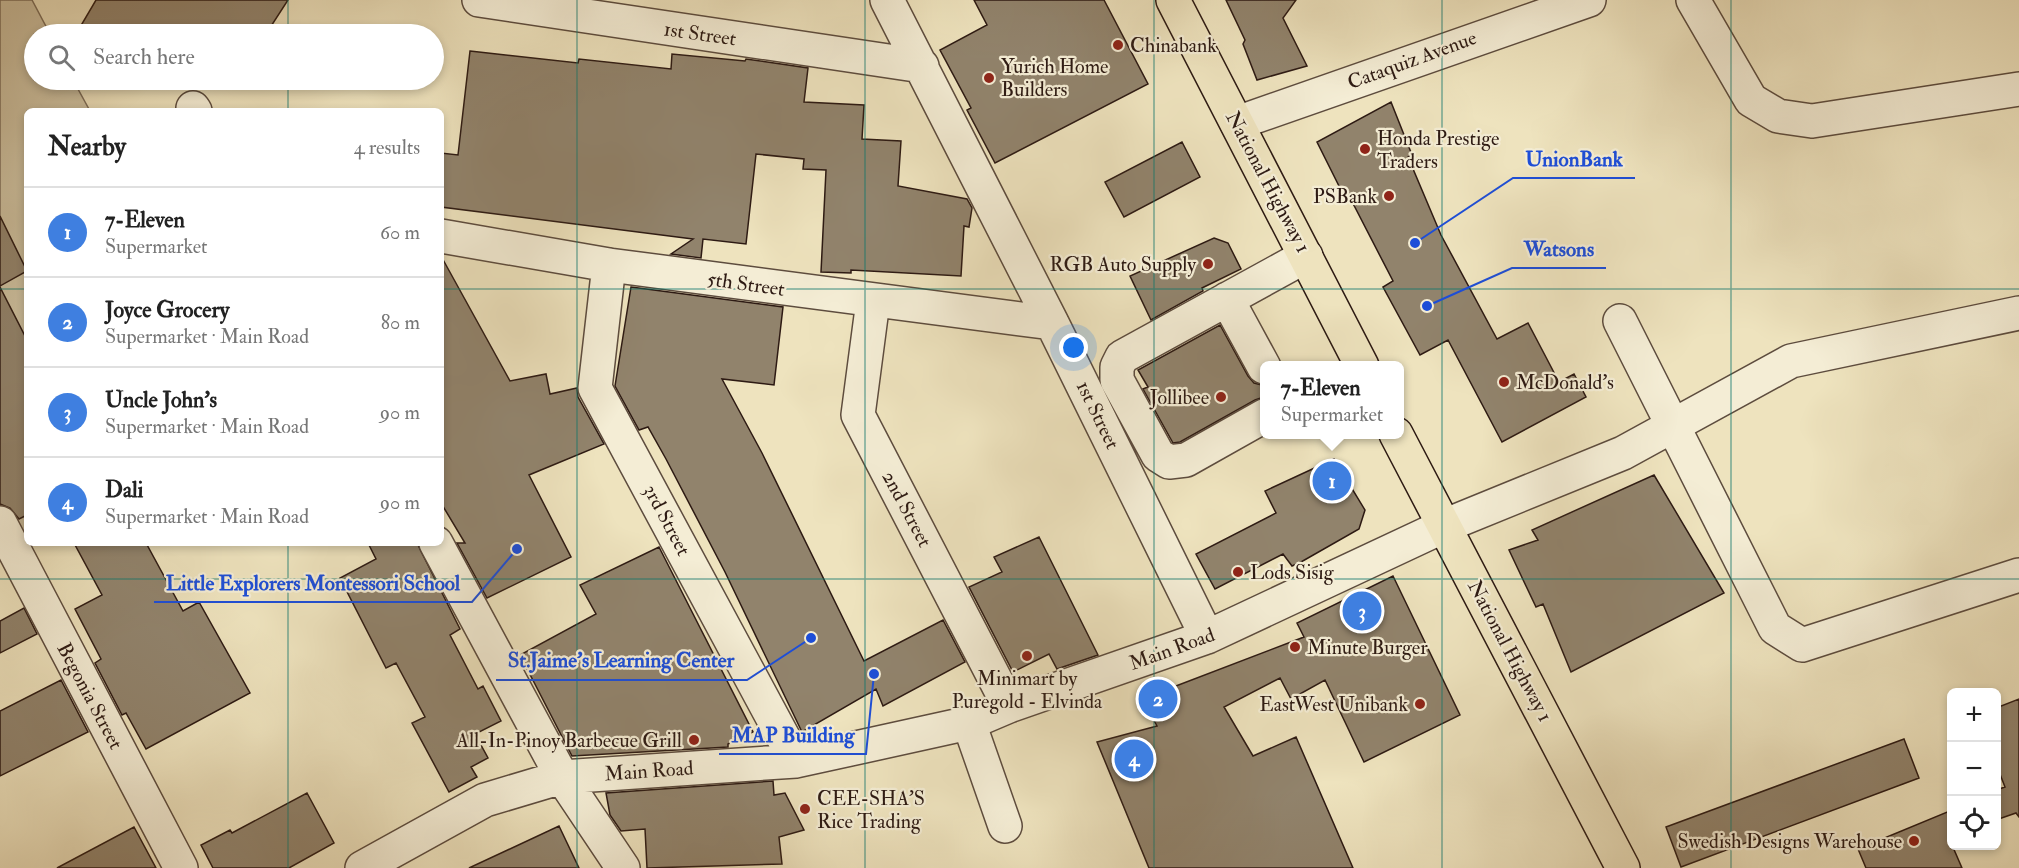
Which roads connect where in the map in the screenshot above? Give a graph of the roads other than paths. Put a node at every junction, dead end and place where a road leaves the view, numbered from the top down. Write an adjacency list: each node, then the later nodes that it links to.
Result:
1 (479, 0): 6 (street, 1st Street)
2 (886, 0): 6 (street, 1st Street)
3 (1173, 0): 8 (highway, National Highway 1)
4 (1589, 0): 8 (street, Cataquiz Avenue)
5 (1693, 0): 7 (street)
6 (922, 66): 16 (street, 1st Street)
7 (2019, 89)
8 (1237, 123): 10 (highway, National Highway 1)
9 (444, 237): 11 (street, 5th Street)
10 (1306, 256): 12 (street); 18 (highway, National Highway 1)
11 (609, 265): 13 (street, 5th Street); 29 (street, 3rd Street)
12 (1227, 299): 17 (street); 19 (street)
13 (873, 301): 16 (street, 5th Street); 27 (street, 2nd Street)
14 (2019, 314): 20 (street, Main Road)
15 (1620, 321): 20 (street)
16 (1052, 323): 26 (street, 1st Street)
17 (1261, 361)
18 (1357, 361)
19 (1260, 418)
20 (1673, 424): 23 (street, Main Road); 25 (street)
21 (1398, 439): 23 (highway, National Highway 1)
22 (0, 523): 32 (street, Begonia Street)
23 (1444, 526): 26 (street, Main Road); 35 (highway, National Highway 1)
24 (438, 546): 30 (street)
25 (2019, 575)
26 (1207, 637): 27 (street, Main Road)
27 (1009, 706): 28 (street, Main Road)
28 (969, 723): 29 (street, Main Road); 31 (street)
29 (796, 761): 30 (street, Main Road)
30 (562, 777): 33 (street, Main Road); 34 (street)
31 (1005, 826)
32 (181, 868)
33 (362, 868)
34 (623, 868)
35 (1623, 868)

